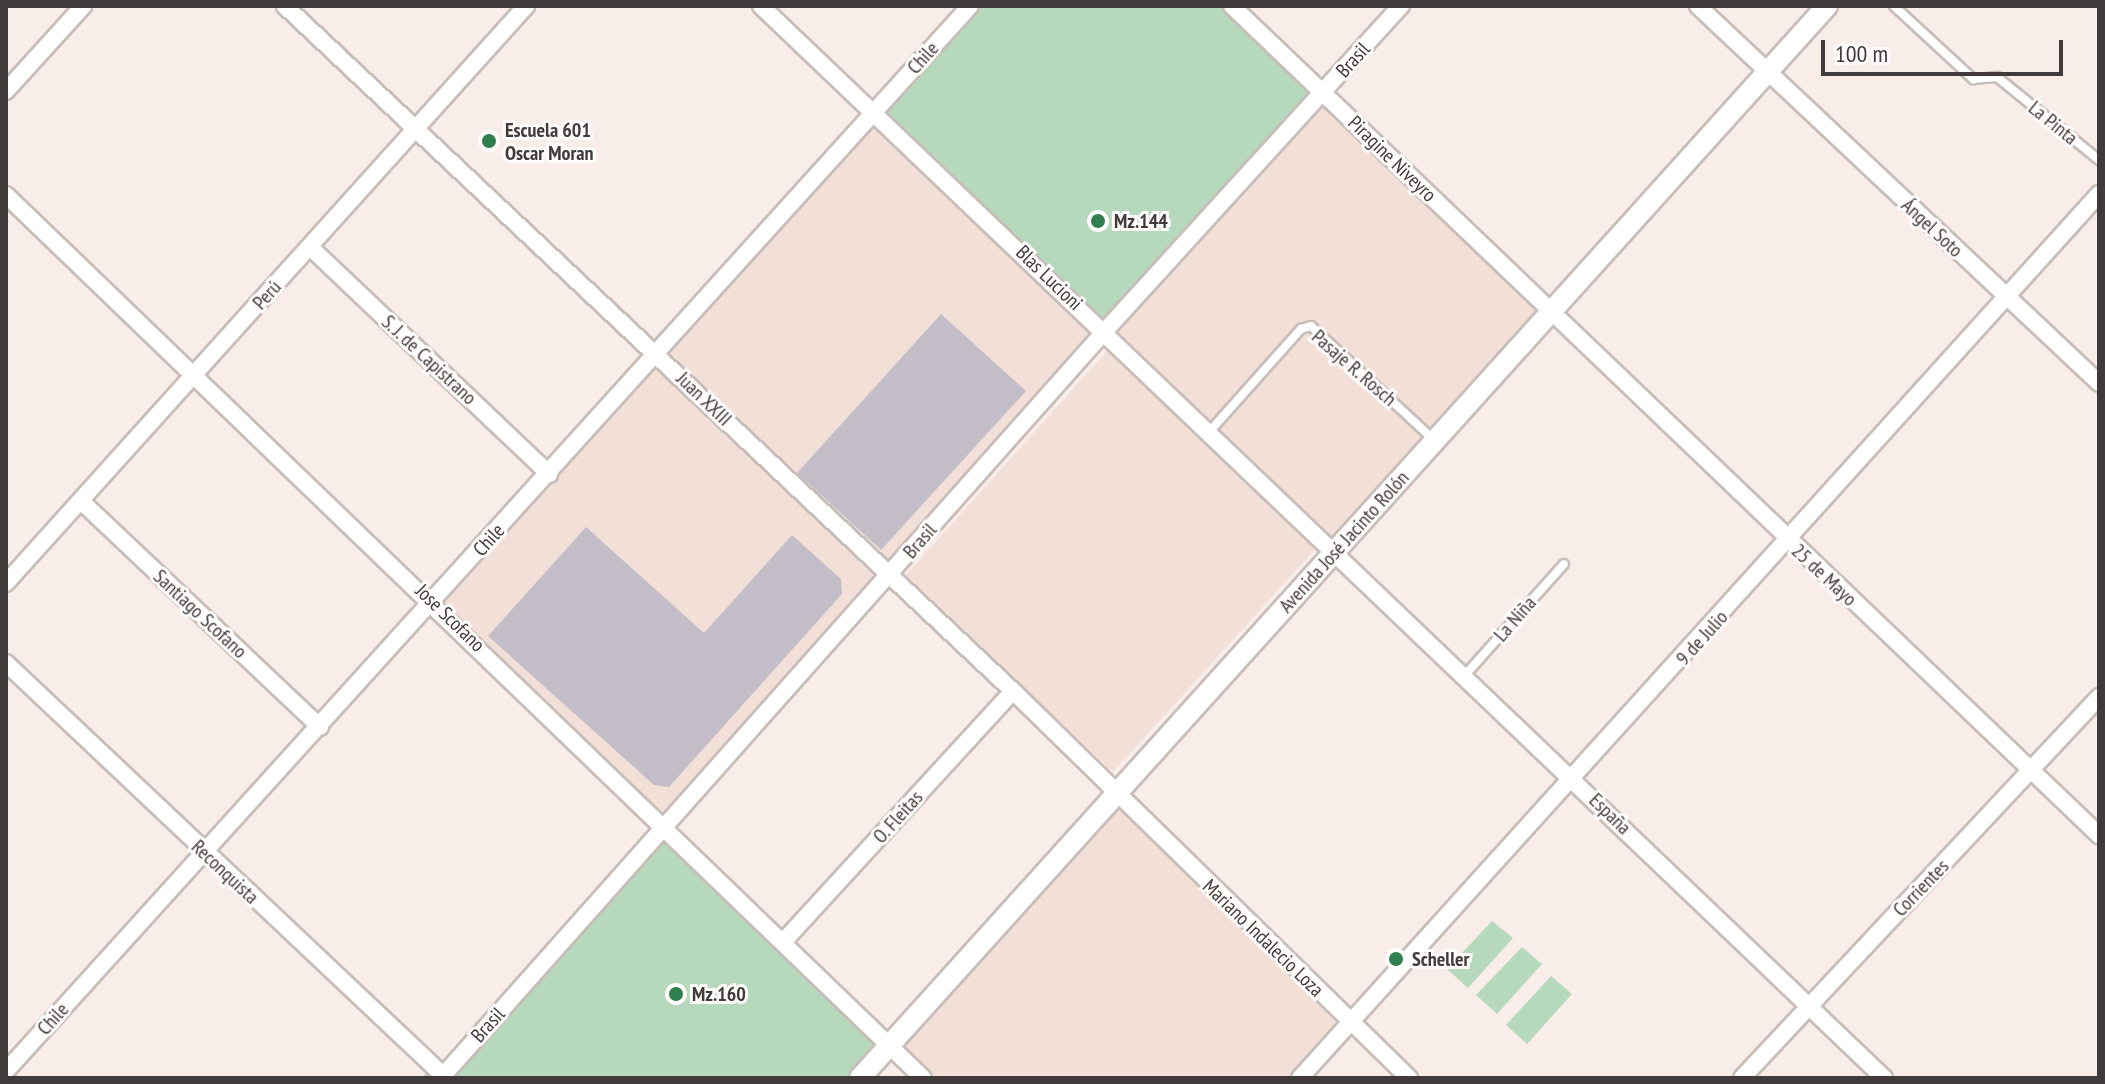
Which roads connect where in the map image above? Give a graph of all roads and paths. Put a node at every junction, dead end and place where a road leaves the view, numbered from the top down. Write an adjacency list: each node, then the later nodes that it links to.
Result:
1 (83, 6): 12 (street)
2 (285, 6): 15 (street, Juan XXIII)
3 (526, 6): 15 (street, Perú)
4 (761, 6): 14 (street, Blas Lucioni)
5 (970, 6): 14 (street, Chile)
6 (1232, 6): 13 (street, Piragine Niveyro)
7 (1401, 6): 13 (street, Brasil)
8 (1698, 6): 11 (street, Ángel Soto)
9 (1827, 6): 11 (street, Avenida José Jacinto Rolón)
10 (1894, 6): 16 (lane, La Pinta)
11 (1766, 72): 20 (street, Ángel Soto); 21 (street, Avenida José Jacinto Rolón)
12 (6, 91)
13 (1324, 93): 21 (street, Piragine Niveyro); 22 (street, Brasil)
14 (875, 112): 22 (street, Blas Lucioni); 23 (street, Chile)
15 (414, 129): 19 (street, Perú); 23 (street, Juan XXIII)
16 (2099, 160)
17 (2099, 194): 20 (street, 9 de Julio)
18 (6, 195): 24 (street, Jose Scofano)
19 (310, 247): 24 (street, Perú); 28 (street, S. J. de Capistrano)
20 (2006, 297): 25 (street, Ángel Soto); 30 (street, 9 de Julio)
21 (1551, 314): 27 (street, Avenida José Jacinto Rolón); 30 (street, 25 de Mayo)
22 (1105, 331): 26 (street, Blas Lucioni); 33 (street, Brasil)
23 (657, 354): 28 (street, Chile); 33 (street, Juan XXIII)
24 (197, 374): 29 (street, Perú); 35 (street, Jose Scofano)
25 (2099, 383)
26 (1210, 431): 27 (lane, Pasaje R. Rosch); 31 (street, Blas Lucioni)
27 (1435, 441): 31 (street, Avenida José Jacinto Rolón)
28 (549, 474): 35 (street, Chile)
29 (81, 501): 34 (street, Perú); 40 (street, Santiago Scofano)
30 (1788, 541): 41 (street, 25 de Mayo); 42 (street, 9 de Julio)
31 (1331, 555): 37 (street, España); 43 (street, Avenida José Jacinto Rolón)
32 (1564, 564): 37 (lane, La Niña)
33 (889, 576): 38 (street, Juan XXIII); 44 (street, Brasil)
34 (6, 583)
35 (433, 602): 40 (street, Chile); 44 (street, Jose Scofano)
36 (6, 663): 46 (street, Reconquista)
37 (1466, 674): 42 (street, España)
38 (1013, 691): 43 (street, Juan XXIII); 47 (street, O. Fleitas)
39 (2099, 697): 41 (street, Corrientes)
40 (320, 727): 46 (street, Chile)
41 (2033, 772): 45 (street, 25 de Mayo); 48 (street, Corrientes)
42 (1575, 780): 48 (street, España); 49 (street, 9 de Julio)
43 (1118, 796): 49 (street, Mariano Indalecio Loza); 50 (street, Avenida José Jacinto Rolón)
44 (665, 827): 47 (street, Jose Scofano); 52 (street, Brasil)
45 (2099, 835)
46 (205, 853): 51 (street, Chile); 52 (street, Reconquista)
47 (783, 942): 50 (street, Jose Scofano)
48 (1808, 1006): 57 (street, Corrientes); 58 (street, España)
49 (1349, 1021): 55 (street, 9 de Julio); 56 (street, Mariano Indalecio Loza)
50 (889, 1046): 53 (street, Avenida José Jacinto Rolón); 54 (street, Jose Scofano)
51 (6, 1071)
52 (443, 1077)
53 (860, 1078)
54 (923, 1078)
55 (1300, 1078)
56 (1409, 1078)
57 (1742, 1078)
58 (1884, 1078)

